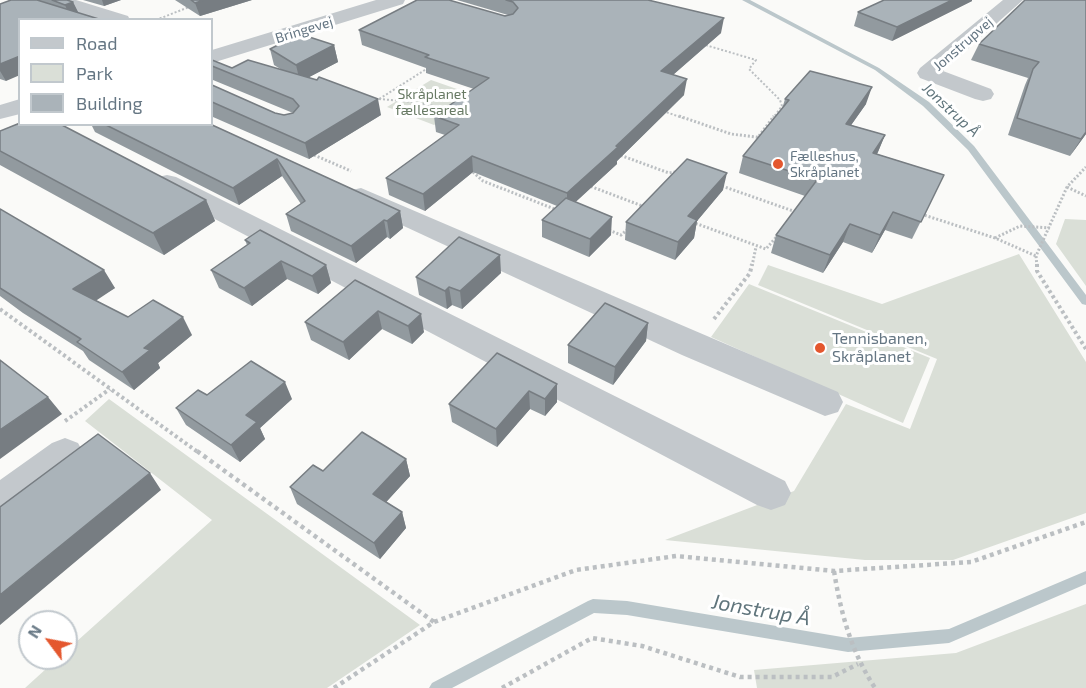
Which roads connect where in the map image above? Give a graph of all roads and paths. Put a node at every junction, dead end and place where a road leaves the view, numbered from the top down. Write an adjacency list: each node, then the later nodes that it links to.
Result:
1 (57, 0): 5 (street)
2 (396, 0): 8 (street, Bringevej)
3 (1014, 0): 10 (street, Jonstrupvej)
4 (190, 6): 6 (path)
5 (115, 18)
6 (161, 18)
7 (702, 44): 17 (path)
8 (214, 54)
9 (429, 68): 11 (path)
10 (983, 94)
11 (378, 99): 12 (path); 15 (path)
12 (369, 104)
13 (18, 107): 16 (street)
14 (655, 108): 17 (path)
15 (454, 110)
16 (0, 112)
17 (759, 136): 18 (path)
18 (769, 140)
19 (609, 151): 26 (path)
20 (308, 152): 27 (path)
21 (1086, 167): 30 (path)
22 (138, 168): 50 (street)
23 (465, 169): 25 (path)
24 (485, 170): 25 (path)
25 (473, 172): 32 (path)
26 (689, 174)
27 (346, 179): 45 (street)
28 (585, 184): 35 (path)
29 (722, 186): 33 (path)
30 (1067, 187): 31 (path); 39 (path)
31 (1086, 196)
32 (558, 210)
33 (799, 213)
34 (917, 213): 41 (path)
35 (641, 215)
36 (684, 219): 42 (path)
37 (634, 222): 38 (path)
38 (600, 227)
39 (1050, 228): 41 (path); 43 (path)
40 (780, 233): 42 (path)
41 (995, 238): 43 (path)
42 (757, 246): 45 (path)
43 (1036, 256): 46 (path)
44 (0, 309): 47 (path)
45 (694, 346): 48 (street)
46 (1086, 349)
47 (110, 389): 49 (path); 54 (path)
48 (825, 402)
49 (65, 454): 51 (street)
50 (771, 493)
51 (0, 502)
52 (1086, 522): 53 (path)
53 (834, 571): 54 (path); 55 (path)
54 (434, 622): 56 (path)
55 (858, 664): 57 (path); 58 (path)
56 (334, 688)
57 (502, 688)
58 (875, 688)

